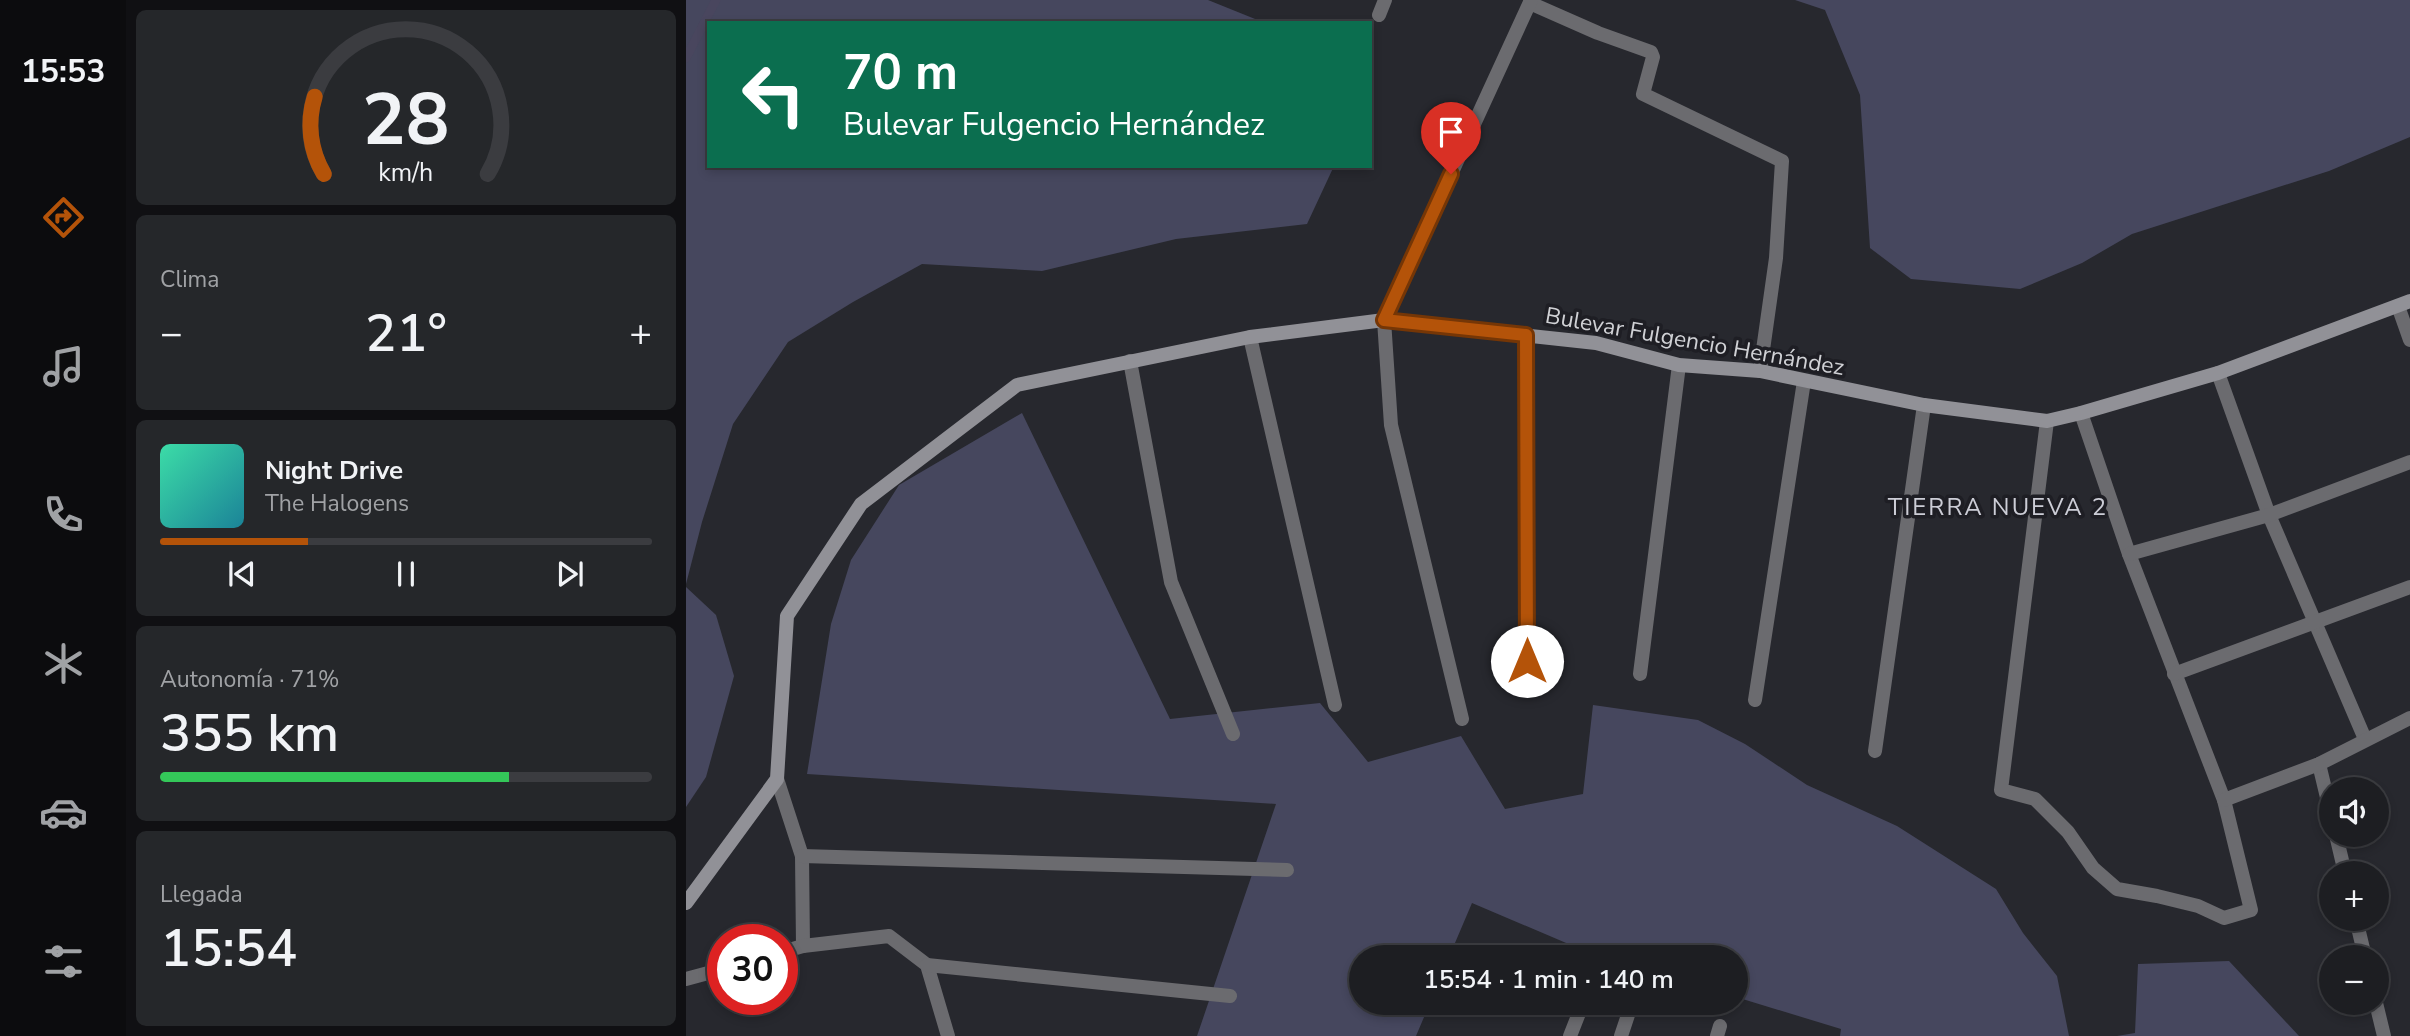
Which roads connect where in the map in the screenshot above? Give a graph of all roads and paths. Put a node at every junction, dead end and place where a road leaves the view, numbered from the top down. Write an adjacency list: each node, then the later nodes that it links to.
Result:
1 (1385, 0): 3 (street)
2 (1530, 2): 5 (street); 11 (street)
3 (1379, 15)
4 (2404, 303): 8 (street); 12 (street, Bulevar Fulgencio Hernández)
5 (1384, 320): 6 (street, Bulevar Fulgencio Hernández); 7 (street, Bulevar Fulgencio Hernández); 28 (street)
6 (1526, 335): 10 (street, Bulevar Fulgencio Hernández); 22 (street)
7 (1250, 337): 9 (street, Bulevar Fulgencio Hernández); 26 (street)
8 (2410, 340)
9 (1130, 361): 29 (street); 34 (street, Bulevar Fulgencio Hernández)
10 (1679, 365): 11 (street, Bulevar Fulgencio Hernández); 23 (street)
11 (1760, 371): 13 (street, Bulevar Fulgencio Hernández)
12 (2218, 373): 15 (street, Bulevar Fulgencio Hernández); 18 (street)
13 (1804, 381): 14 (street, Bulevar Fulgencio Hernández); 25 (street)
14 (1924, 405): 16 (street, Bulevar Fulgencio Hernández); 31 (street)
15 (2081, 413): 16 (street, Bulevar Fulgencio Hernández); 19 (street)
16 (2047, 421): 35 (street)
17 (2410, 462): 18 (street)
18 (2269, 515): 19 (street); 21 (street)
19 (2129, 554): 24 (street)
20 (2410, 587): 21 (street)
21 (2315, 623): 24 (street); 30 (street)
22 (1527, 661)
23 (1640, 674)
24 (2174, 674): 35 (street)
25 (1755, 700)
26 (1335, 705)
27 (2410, 718): 30 (street)
28 (1462, 719)
29 (1233, 734)
30 (2365, 739): 32 (street)
31 (1875, 751)
32 (2319, 764): 33 (street); 35 (street)
33 (2322, 777)
34 (776, 779): 36 (street); 38 (street)
35 (2224, 800)
36 (802, 856): 37 (street); 39 (street)
37 (1287, 870)
38 (686, 903)
39 (803, 946): 40 (street); 41 (street)
40 (798, 947)
41 (928, 965): 44 (street); 48 (street)
42 (707, 973): 43 (street)
43 (686, 979)
44 (1230, 996)
45 (1578, 1015): 49 (street)
46 (1628, 1015): 50 (street)
47 (2379, 1015): 51 (street)
48 (948, 1036)
49 (1570, 1036)
50 (1621, 1036)
51 (2384, 1036)

